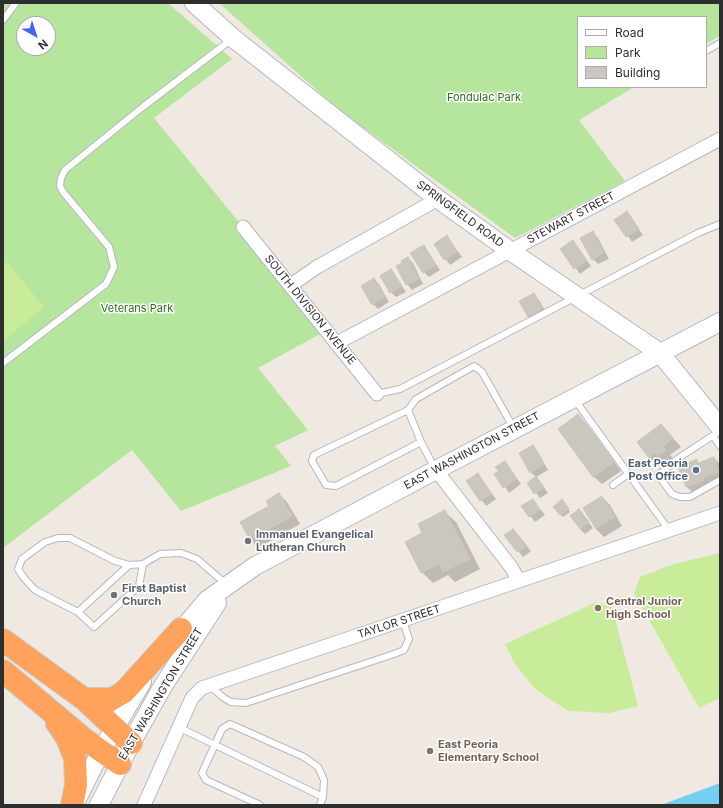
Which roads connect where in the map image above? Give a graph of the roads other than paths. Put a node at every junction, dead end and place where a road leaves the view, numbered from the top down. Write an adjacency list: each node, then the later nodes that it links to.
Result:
1 (16, 3): 3 (lane)
2 (194, 3): 4 (main road, SPRINGFIELD ROAD)
3 (3, 20)
4 (233, 38): 8 (main road, SPRINGFIELD ROAD); 17 (lane)
5 (720, 43): 6 (lane)
6 (707, 50)
7 (720, 139): 11 (street, STEWART STREET)
8 (438, 199): 11 (main road, SPRINGFIELD ROAD); 12 (street)
9 (720, 224): 13 (lane)
10 (243, 227): 12 (street, SOUTH DIVISION AVENUE)
11 (510, 250): 13 (main road, SPRINGFIELD ROAD); 15 (street, STEWART STREET)
12 (291, 285): 15 (street, SOUTH DIVISION AVENUE)
13 (578, 296): 16 (main road, SPRINGFIELD ROAD); 18 (lane)
14 (720, 322): 16 (main road, EAST WASHINGTON STREET)
15 (337, 343): 18 (street, SOUTH DIVISION AVENUE)
16 (660, 353): 19 (main road, EAST WASHINGTON STREET); 23 (main road, SPRINGFIELD ROAD)
17 (3, 363)
18 (377, 394)
19 (573, 397): 21 (main road, EAST WASHINGTON STREET); 27 (lane)
20 (408, 410): 21 (lane); 24 (lane); 24 (lane)
21 (514, 429): 26 (main road, EAST WASHINGTON STREET)
22 (720, 431): 23 (lane)
23 (716, 432): 25 (lane); 28 (lane)
24 (421, 442): 26 (lane)
25 (720, 446)
26 (436, 470): 34 (street); 35 (main road, EAST WASHINGTON STREET)
27 (628, 474): 29 (lane); 31 (lane)
28 (720, 480)
29 (613, 486)
30 (720, 513): 31 (street, TAYLOR STREET)
31 (669, 530): 34 (street, TAYLOR STREET)
32 (142, 564): 33 (lane); 35 (lane); 36 (lane)
33 (129, 565): 36 (lane); 36 (lane)
34 (519, 581): 37 (street, TAYLOR STREET)
35 (228, 586): 38 (main road, EAST WASHINGTON STREET); 46 (main road, EAST WASHINGTON STREET)
36 (78, 612)
37 (403, 621): 41 (street, TAYLOR STREET); 41 (lane)
38 (181, 629): 43 (highway); 45 (main road, EAST WASHINGTON STREET)
39 (3, 640): 43 (highway)
40 (3, 671): 42 (highway)
41 (209, 685): 44 (street, TAYLOR STREET)
42 (24, 689): 48 (highway); 51 (highway)
43 (84, 699): 45 (highway)
44 (178, 727): 47 (lane); 53 (street, TAYLOR STREET)
45 (114, 728): 46 (highway); 48 (main road, EAST WASHINGTON STREET)
46 (130, 743): 49 (main road, EAST WASHINGTON STREET)
47 (215, 745): 50 (lane); 50 (lane); 54 (lane)
48 (101, 751): 49 (highway); 51 (main road, EAST WASHINGTON STREET)
49 (120, 764): 52 (main road, EAST WASHINGTON STREET)
50 (323, 797): 55 (lane)
51 (73, 805)
52 (99, 805)
53 (144, 805)
54 (260, 805)
55 (320, 805)

